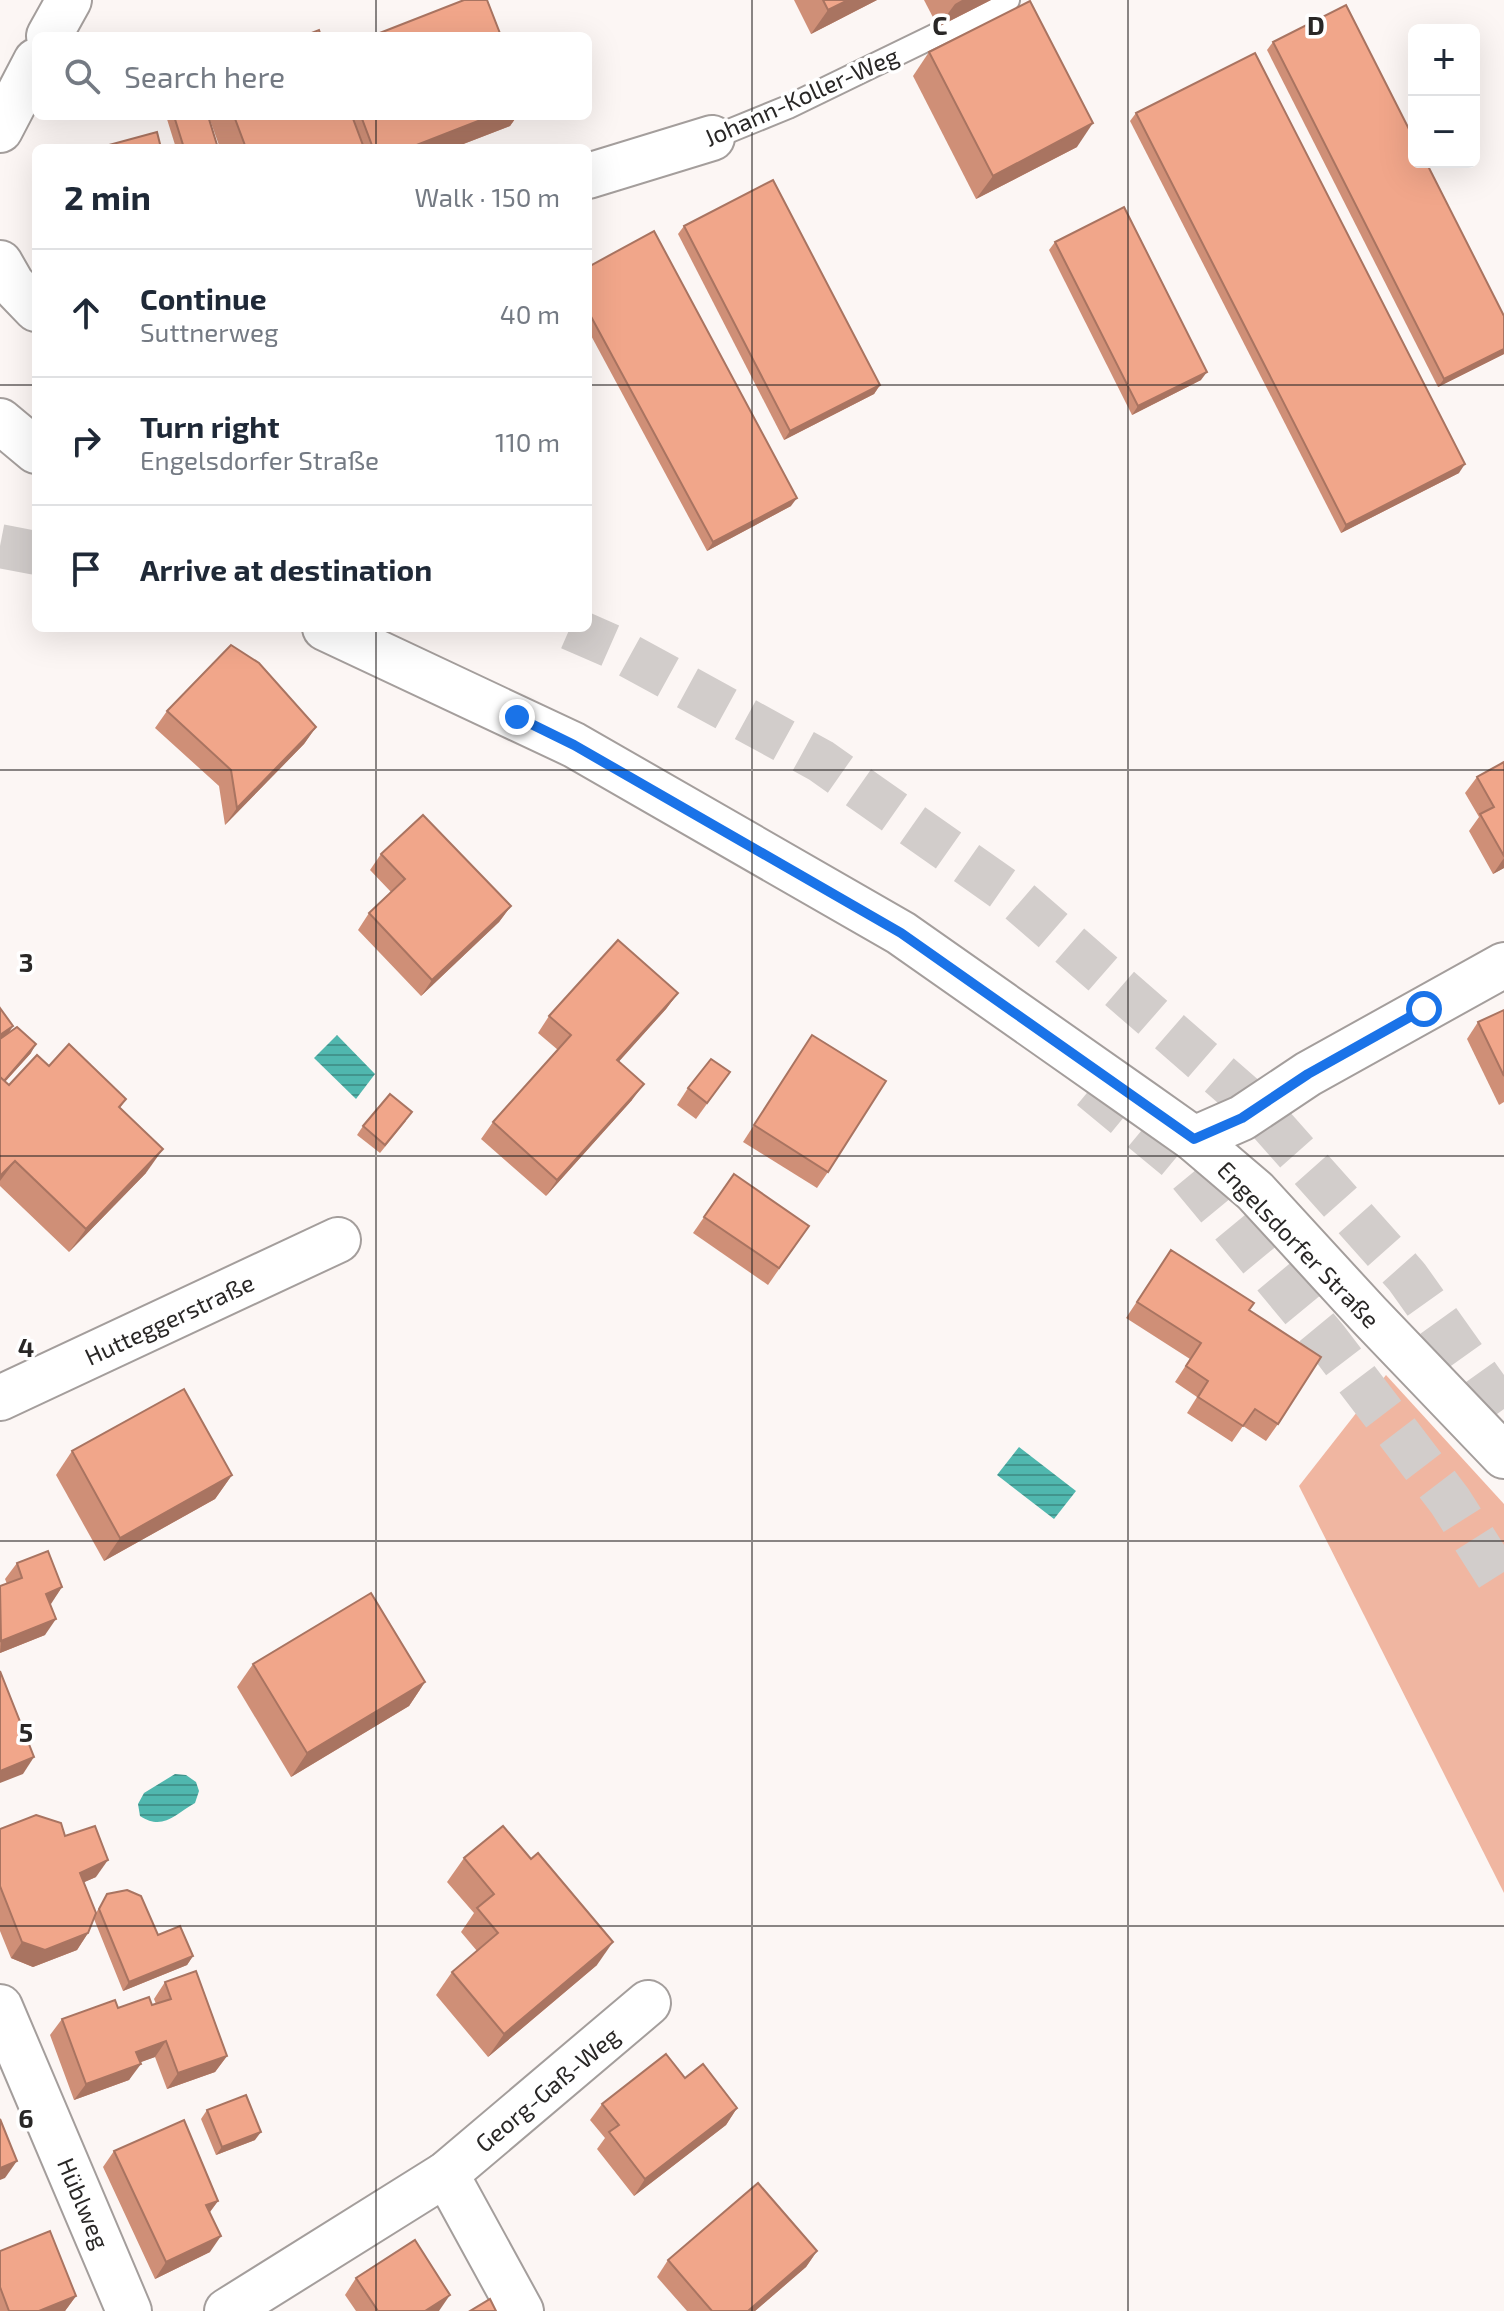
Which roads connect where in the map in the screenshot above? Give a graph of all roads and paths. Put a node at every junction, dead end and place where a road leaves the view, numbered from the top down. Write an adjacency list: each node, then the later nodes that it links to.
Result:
1 (69, 0): 3 (street)
2 (1008, 0): 6 (lane, Johann-Koller-Weg)
3 (51, 32)
4 (32, 69): 5 (street)
5 (0, 130)
6 (712, 138): 7 (street, Johann-Koller-Weg)
7 (592, 175)
8 (0, 263): 9 (street)
9 (32, 305)
10 (0, 421): 11 (street)
11 (32, 448)
12 (334, 632): 14 (street, Engelsdorfer Straße)
13 (1504, 965): 14 (street)
14 (1194, 1139): 17 (street, Engelsdorfer Straße)
15 (338, 1240): 16 (street, Hutteggerstraße)
16 (3, 1390)
17 (1504, 1456)
18 (648, 2003): 20 (street, Georg-Gaß-Weg)
19 (0, 2007): 21 (street, Hüblweg)
20 (446, 2174): 22 (street, Georg-Gaß-Weg); 23 (street)
21 (129, 2311)
22 (227, 2311)
23 (521, 2311)

